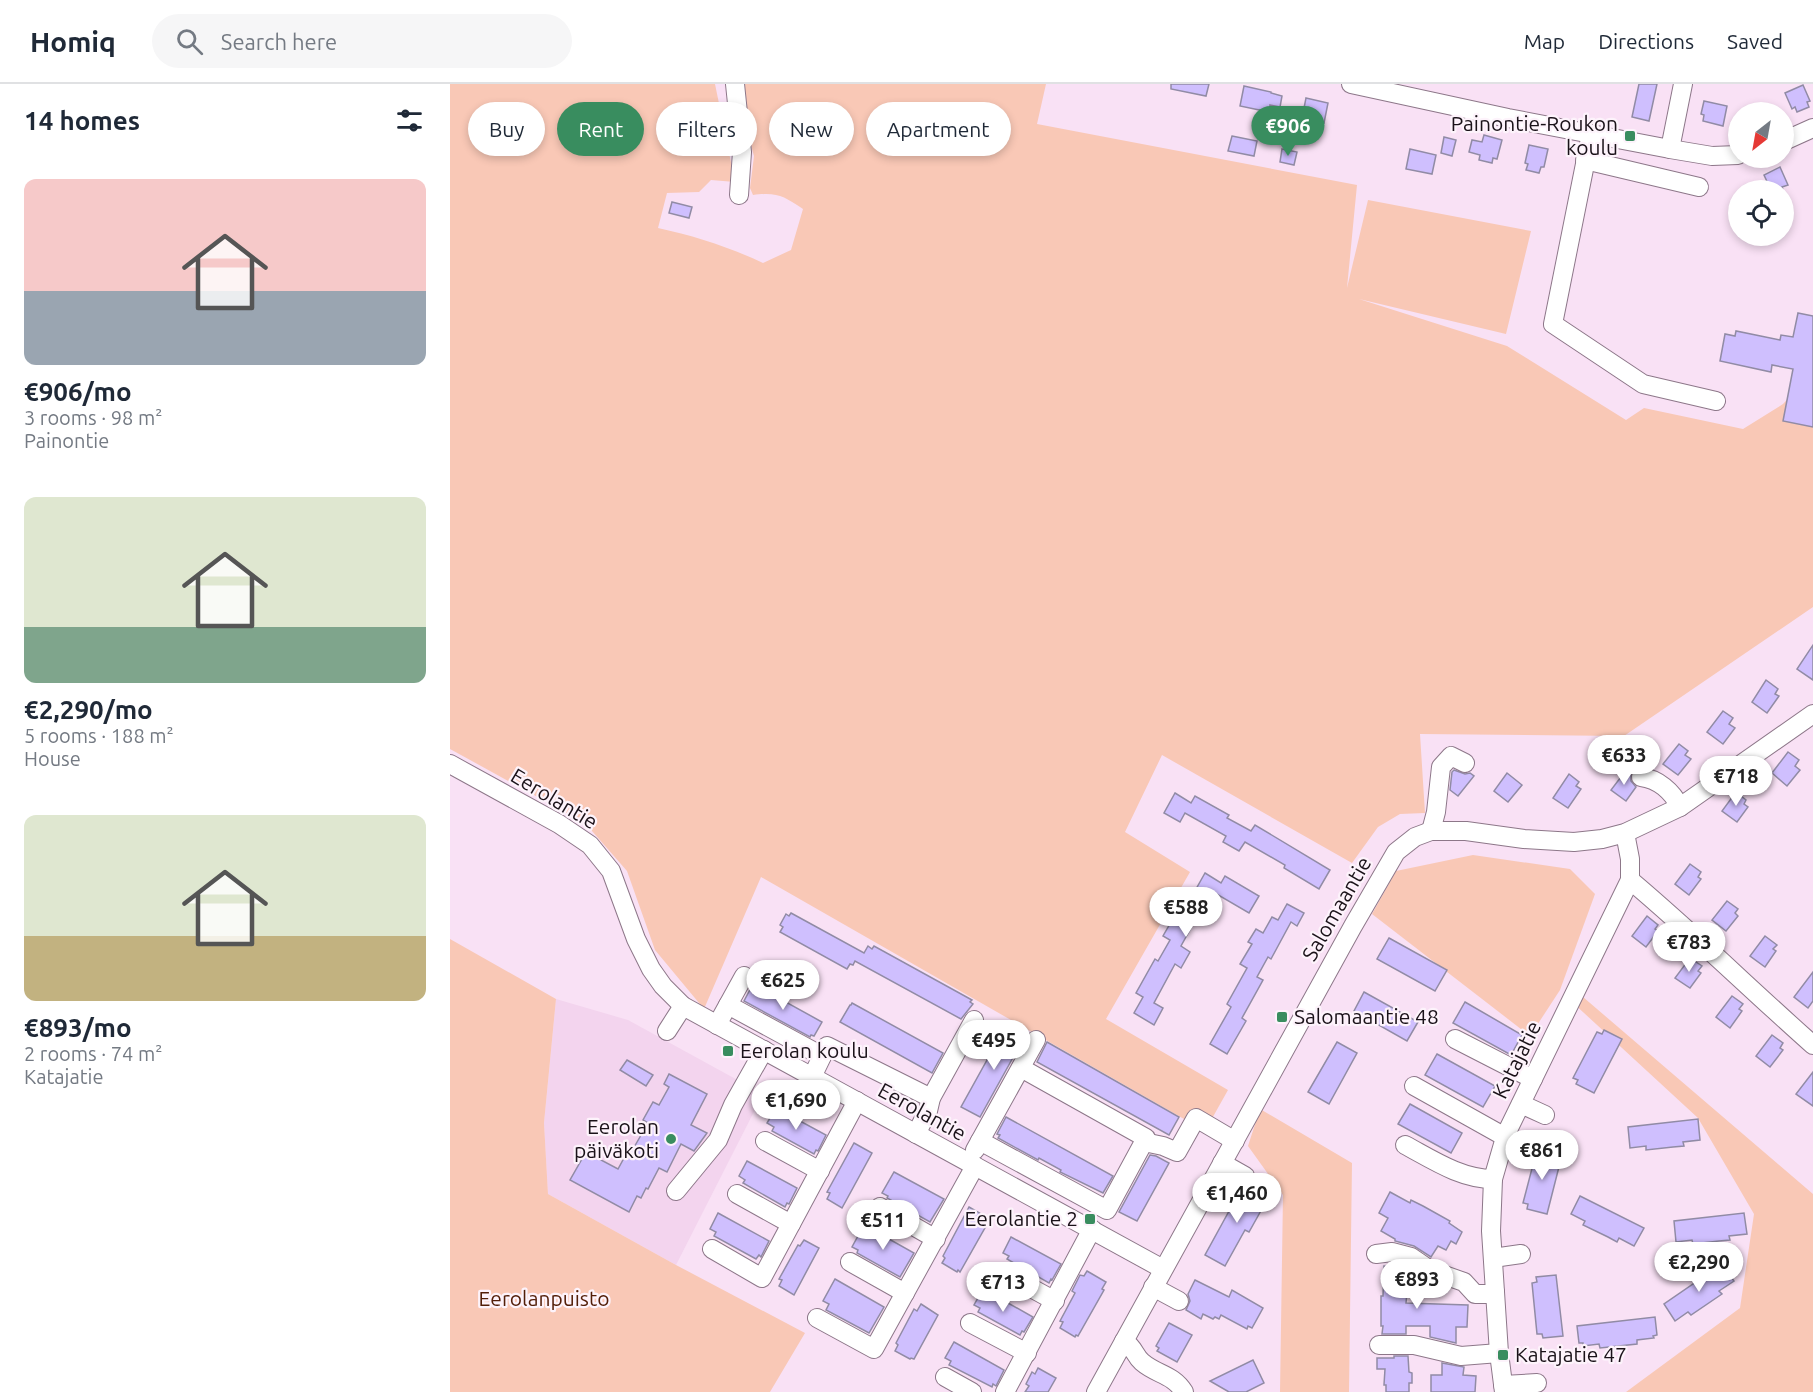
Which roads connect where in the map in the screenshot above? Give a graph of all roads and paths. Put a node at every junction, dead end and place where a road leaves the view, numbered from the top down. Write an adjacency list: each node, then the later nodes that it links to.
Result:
1 (735, 84): 12 (street)
2 (1350, 84): 4 (street)
3 (1683, 84): 8 (street)
4 (1396, 89): 6 (street)
5 (1813, 128): 7 (street)
6 (1591, 134): 8 (street); 10 (street)
7 (1794, 137)
8 (1670, 149): 9 (street)
9 (1728, 155)
10 (1585, 160): 11 (street); 13 (street)
11 (1699, 187)
12 (739, 195)
13 (1716, 401)
14 (1813, 714): 18 (street, Salomaantie)
15 (1465, 763): 19 (street)
16 (450, 764): 24 (street, Eerolantie)
17 (1641, 777): 18 (street)
18 (1680, 807): 20 (street, Salomaantie)
19 (1431, 831): 20 (street, Salomaantie); 45 (street, Salomaantie)
20 (1625, 833): 21 (street, Katajatie)
21 (1630, 880): 30 (street); 35 (street, Katajatie)
22 (744, 976): 23 (street)
23 (728, 1005): 26 (street); 32 (street)
24 (683, 1006): 26 (street, Eerolantie); 27 (street)
25 (974, 1020): 37 (street)
26 (717, 1025): 31 (street, Eerolantie)
27 (667, 1031)
28 (1455, 1039): 35 (street)
29 (1036, 1040): 33 (street)
30 (1813, 1045)
31 (764, 1050): 34 (street, Eerolantie); 53 (street)
32 (822, 1056): 34 (street); 37 (street)
33 (1021, 1068): 44 (street); 46 (street)
34 (812, 1077): 38 (street, Eerolantie)
35 (1533, 1079): 39 (street, Katajatie)
36 (1414, 1086): 42 (street)
37 (931, 1098): 41 (street)
38 (857, 1101): 41 (street, Eerolantie); 50 (street)
39 (1521, 1104): 40 (street); 42 (street, Katajatie)
40 (1545, 1115)
41 (916, 1134): 49 (street, Eerolantie)
42 (1506, 1134): 52 (street, Katajatie)
43 (765, 1141): 50 (street)
44 (980, 1141): 49 (street); 56 (street)
45 (1235, 1141): 46 (street); 48 (street, Salomaantie)
46 (1144, 1142): 56 (street)
47 (1405, 1145): 52 (street)
48 (1222, 1163): 51 (street); 65 (street, Salomaantie)
49 (971, 1164): 58 (street, Eerolantie); 59 (street)
50 (820, 1171): 57 (street)
51 (1245, 1176)
52 (1493, 1179): 63 (street, Katajatie)
53 (676, 1191)
54 (737, 1194): 57 (street)
55 (880, 1207): 59 (street)
56 (1107, 1210): 58 (street)
57 (791, 1224): 60 (street)
58 (1094, 1230): 65 (street, Eerolantie); 70 (street)
59 (936, 1239): 69 (street)
60 (712, 1250)
61 (1376, 1254): 68 (street)
62 (1521, 1254): 63 (street)
63 (1493, 1258): 68 (street, Katajatie)
64 (850, 1262): 69 (street)
65 (1164, 1269): 67 (street, Salomaantie)
66 (1002, 1272): 70 (street)
67 (1153, 1287): 71 (street); 74 (street, Salomaantie)
68 (1495, 1292): 77 (street, Katajatie)
69 (905, 1293): 72 (street)
70 (1055, 1301): 76 (street)
71 (1179, 1301)
72 (817, 1318)
73 (970, 1323): 76 (street)
74 (1124, 1341): 83 (street, Salomaantie); 84 (street)
75 (1379, 1345): 77 (street)
76 (1027, 1353): 82 (street)
77 (1499, 1353): 80 (street, Katajatie)
78 (945, 1377): 81 (street)
79 (1537, 1383): 80 (street)
80 (1504, 1389)
81 (972, 1392)
82 (1005, 1392)
83 (1096, 1392)
84 (1184, 1392)

